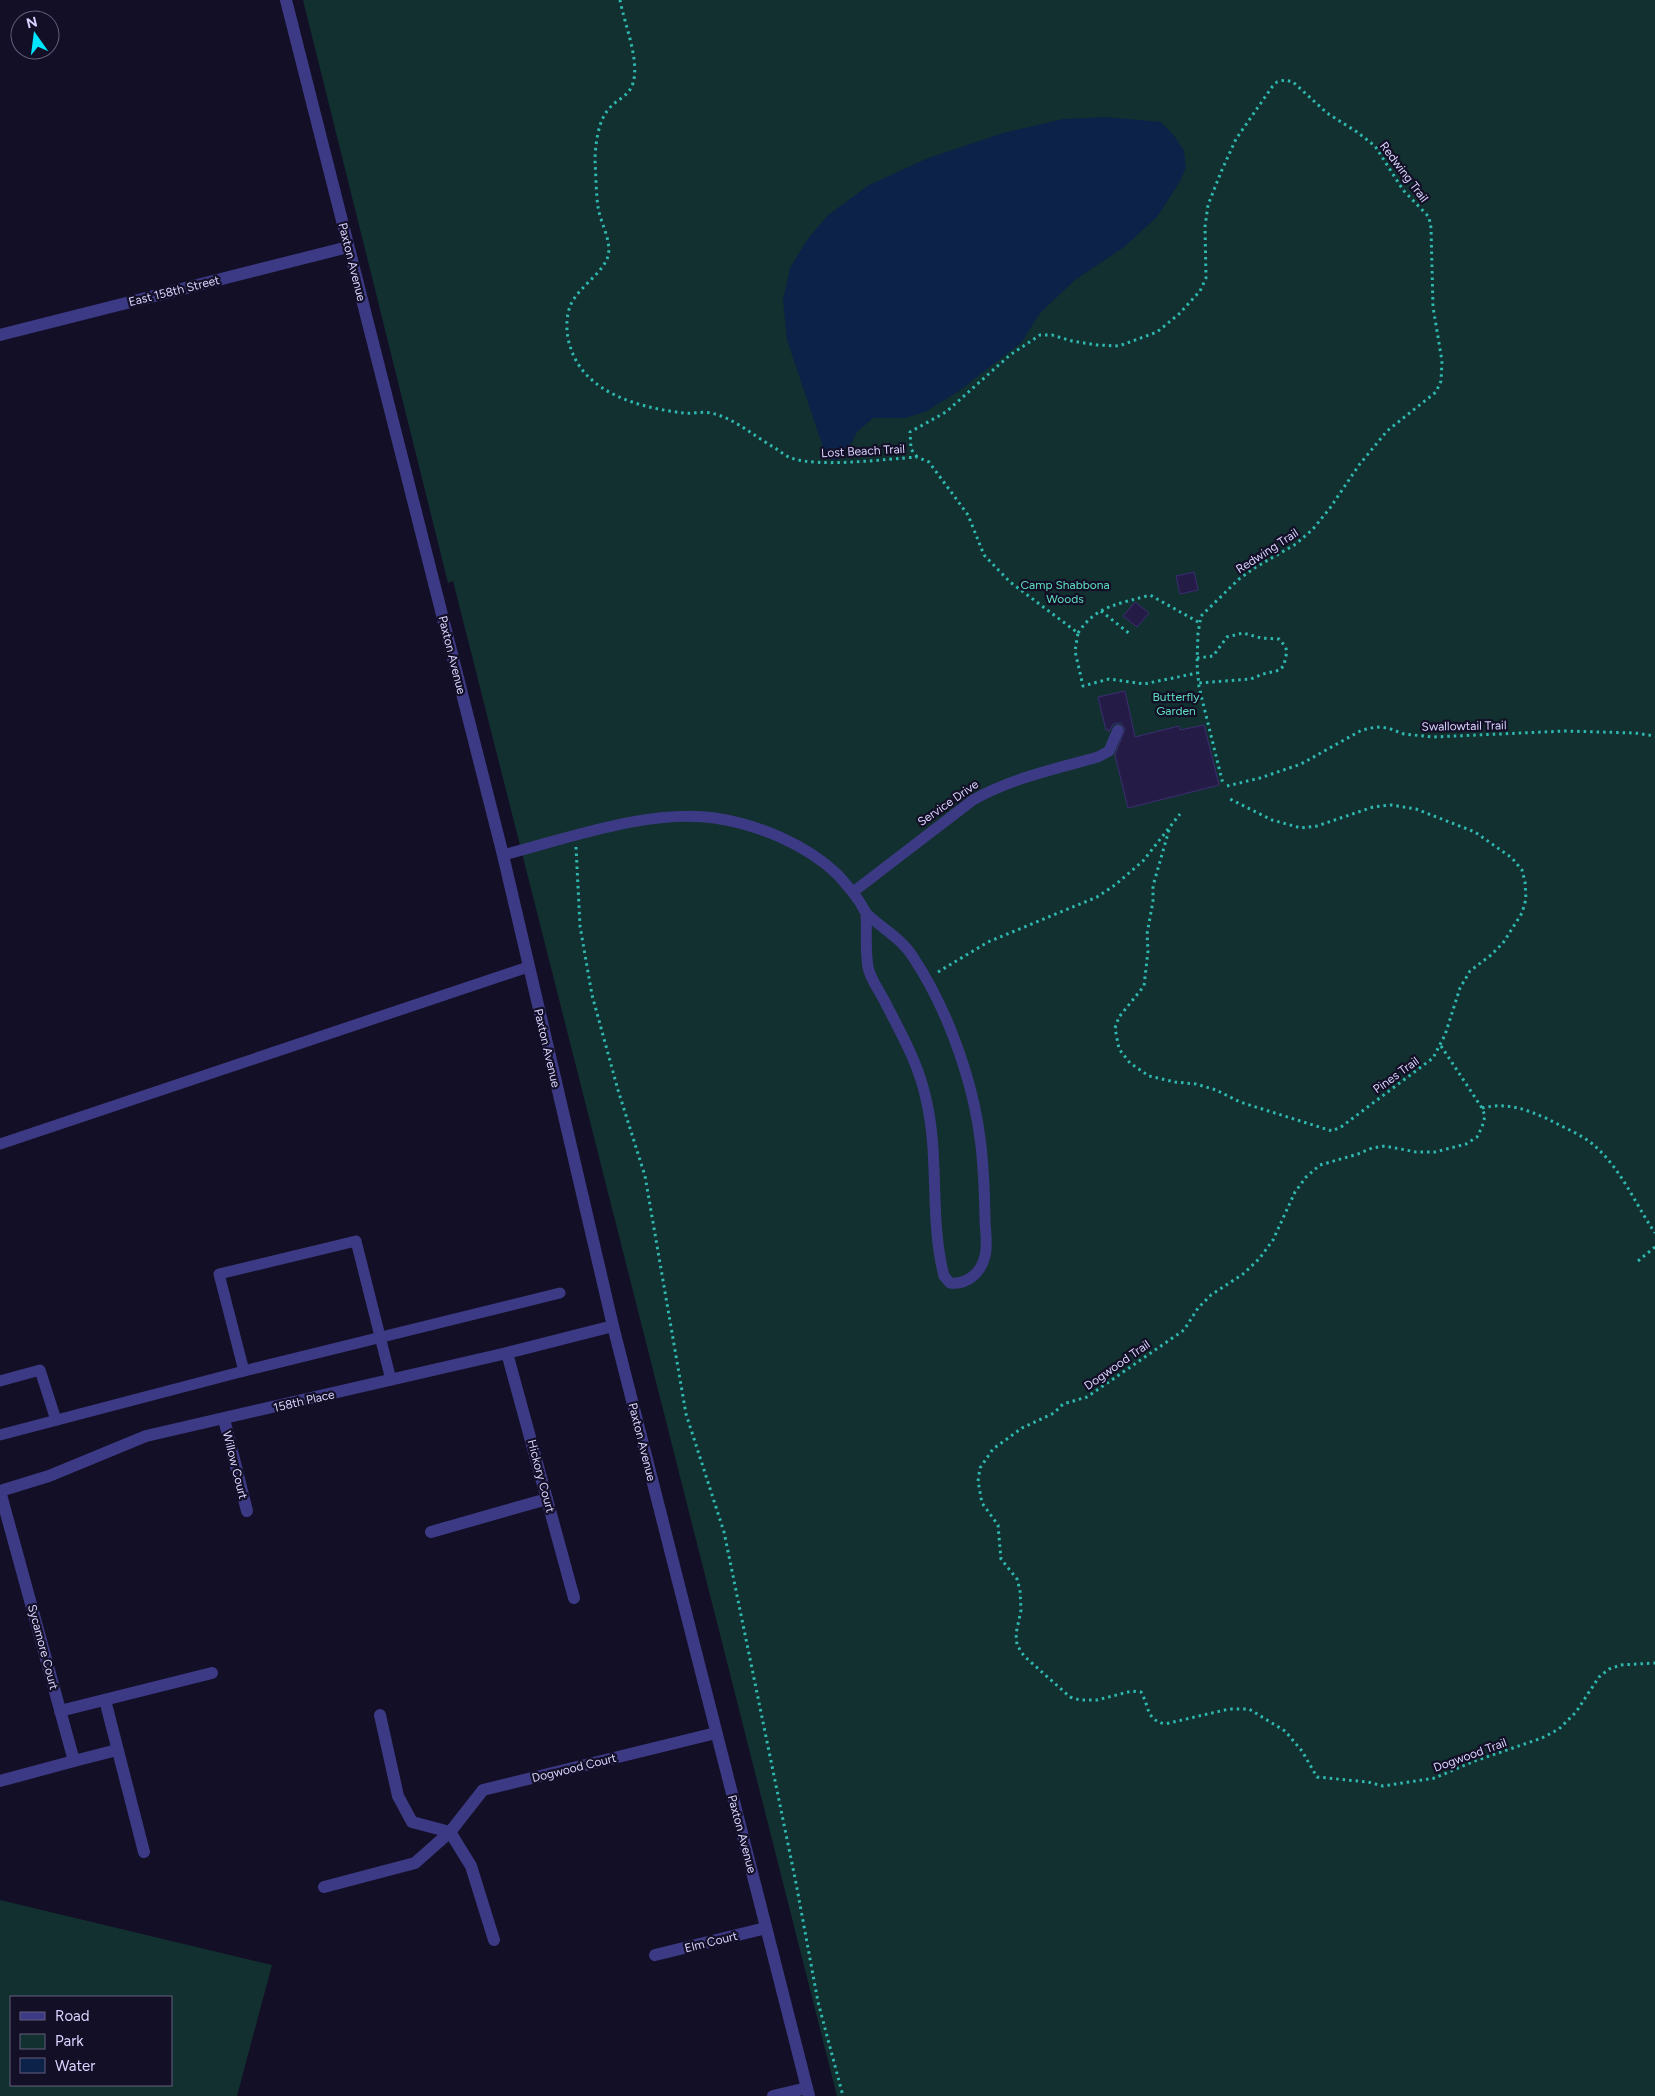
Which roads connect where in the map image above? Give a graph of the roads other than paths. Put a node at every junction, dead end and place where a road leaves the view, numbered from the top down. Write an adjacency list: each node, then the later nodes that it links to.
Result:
1 (286, 0): 2 (street, Paxton Avenue)
2 (348, 247): 3 (street, East 158th Street); 5 (street, Paxton Avenue)
3 (0, 335)
4 (1118, 730): 6 (lane, Service Drive)
5 (503, 855): 6 (lane); 8 (street, Paxton Avenue)
6 (853, 892): 7 (lane)
7 (866, 913): 7 (lane)
8 (528, 967): 9 (lane); 11 (street, Paxton Avenue)
9 (0, 1144)
10 (560, 1293): 12 (lane)
11 (613, 1326): 13 (street, 158th Place); 29 (street, Paxton Avenue)
12 (380, 1338): 14 (lane); 14 (lane); 15 (lane)
13 (508, 1353): 15 (street, 158th Place); 21 (street, Hickory Court)
14 (244, 1371): 18 (lane)
15 (391, 1380): 17 (street, 158th Place)
16 (0, 1381): 18 (lane)
17 (224, 1419): 20 (street, 158th Place); 22 (street, Willow Court)
18 (56, 1420): 19 (lane)
19 (0, 1435)
20 (0, 1491): 27 (street, Sycamore Court)
21 (548, 1499): 23 (street); 24 (street, Hickory Court)
22 (247, 1511)
23 (432, 1532)
24 (574, 1598)
25 (212, 1673): 26 (street)
26 (105, 1700): 27 (street); 30 (street)
27 (60, 1711): 31 (street, Sycamore Court)
28 (380, 1715): 33 (street)
29 (716, 1733): 33 (street, Dogwood Court); 36 (street, Paxton Avenue)
30 (117, 1750): 31 (street); 34 (street)
31 (74, 1761): 32 (street)
32 (0, 1781)
33 (450, 1832): 35 (street, Dogwood Court); 37 (street)
34 (144, 1852)
35 (324, 1887)
36 (766, 1928): 38 (street, Elm Court); 39 (street, Paxton Avenue)
37 (494, 1940)
38 (655, 1955)
39 (808, 2092): 40 (street)
40 (773, 2096)

